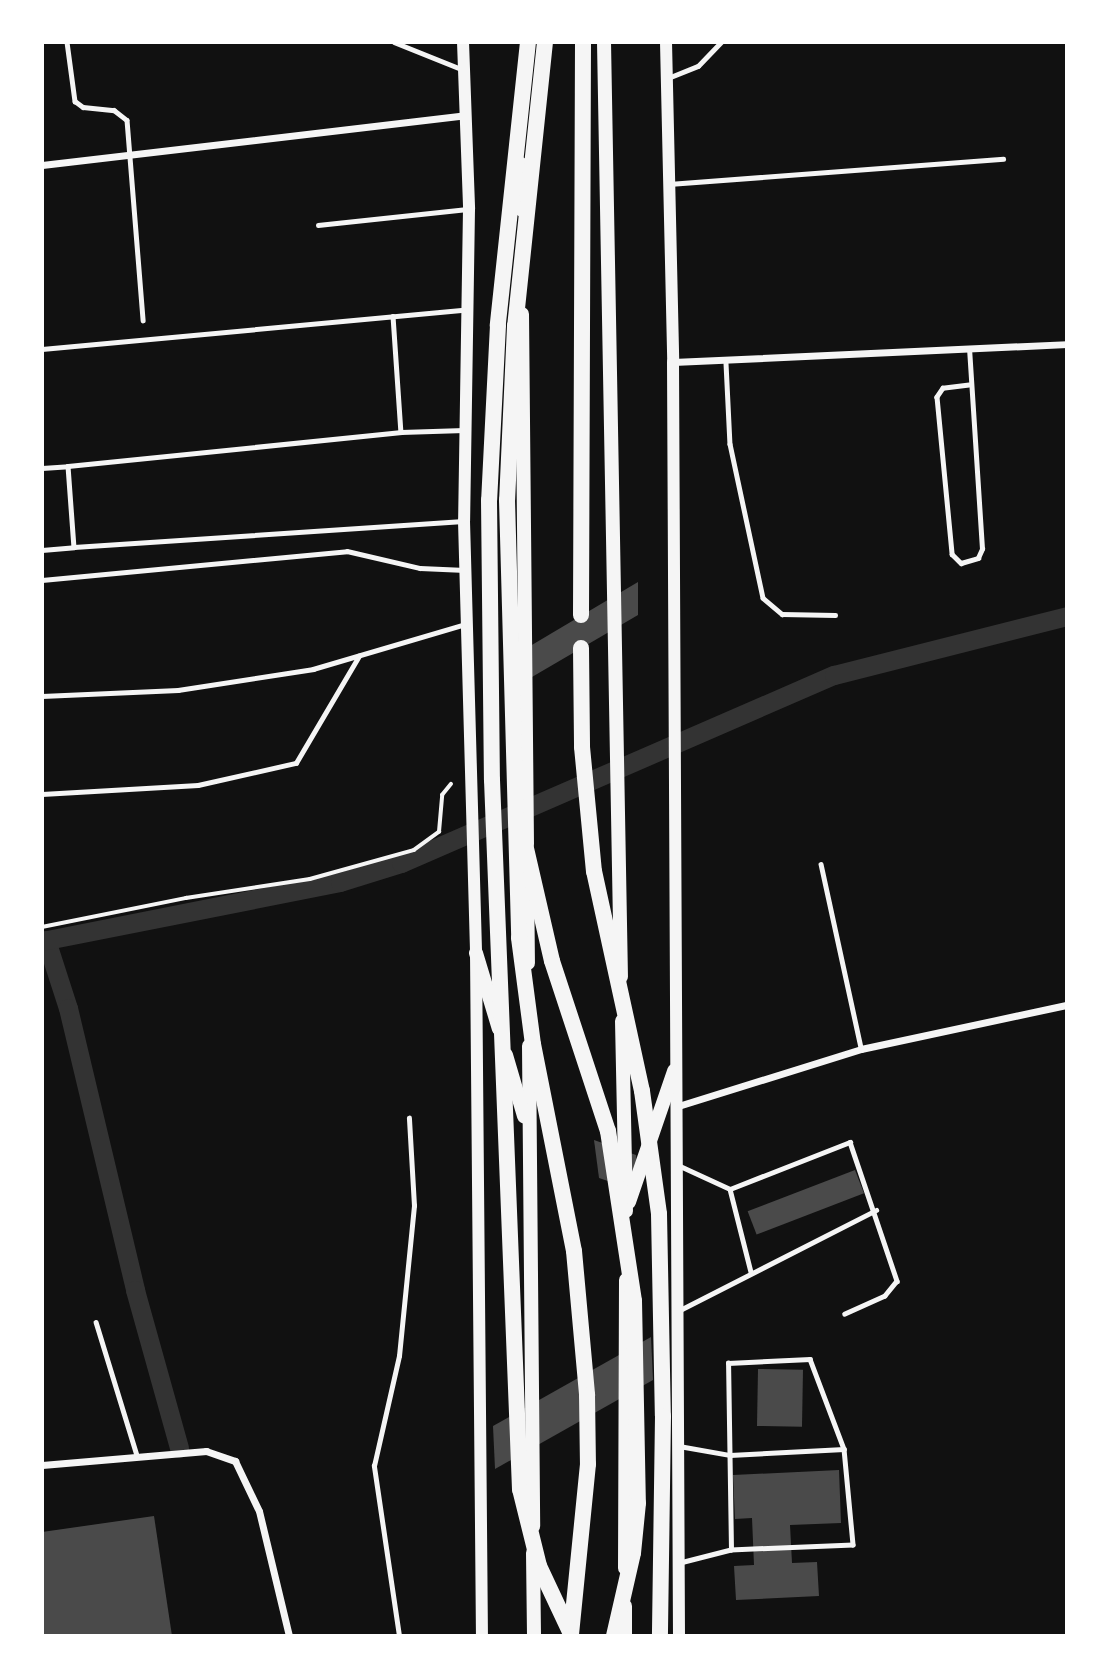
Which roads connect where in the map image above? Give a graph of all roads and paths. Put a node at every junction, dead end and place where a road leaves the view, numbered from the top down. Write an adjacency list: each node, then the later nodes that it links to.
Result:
1 (67, 42): 15 (lane)
2 (394, 42): 12 (lane)
3 (463, 42): 12 (main road)
4 (469, 42): 12 (main road)
5 (520, 42): 56 (highway)
6 (527, 42): 72 (highway)
7 (545, 42): 45 (highway)
8 (583, 42): 39 (highway)
9 (604, 42): 60 (highway)
10 (666, 42): 13 (main road)
11 (721, 42): 13 (lane)
12 (463, 71): 14 (main road)
13 (667, 78): 18 (main road)
14 (465, 115): 15 (street); 19 (main road)
15 (132, 154): 17 (street); 23 (lane)
16 (1003, 159): 18 (lane)
17 (42, 164)
18 (668, 184): 27 (main road)
19 (469, 209): 20 (lane); 21 (main road)
20 (318, 225)
21 (470, 309): 22 (lane); 30 (main road)
22 (393, 316): 25 (lane); 31 (lane)
23 (144, 320)
24 (1067, 344): 26 (street)
25 (42, 349)
26 (969, 349): 28 (street); 29 (lane)
27 (673, 362): 28 (street); 53 (main road)
28 (726, 363): 40 (lane)
29 (969, 385): 29 (lane)
30 (467, 430): 31 (lane); 34 (main road)
31 (401, 432): 32 (lane)
32 (68, 466): 33 (lane); 35 (lane)
33 (42, 468)
34 (464, 521): 35 (lane); 37 (main road)
35 (74, 547): 36 (lane)
36 (42, 550)
37 (466, 570): 38 (lane); 41 (main road)
38 (42, 580)
39 (581, 615)
40 (835, 615)
41 (467, 624): 43 (lane); 50 (main road)
42 (581, 648): 79 (highway)
43 (359, 655): 44 (lane); 47 (lane)
44 (42, 696)
45 (512, 780): 72 (highway); 77 (highway)
46 (451, 784): 49 (path)
47 (42, 794)
48 (821, 864): 52 (lane)
49 (42, 927)
50 (476, 953): 56 (highway); 75 (main road)
51 (1067, 1005): 52 (street)
52 (861, 1049): 54 (street)
53 (674, 1070): 54 (main road); 60 (highway)
54 (674, 1107): 57 (main road)
55 (409, 1118): 74 (lane)
56 (530, 1134): 76 (highway)
57 (674, 1163): 58 (lane); 62 (main road)
58 (730, 1189): 59 (lane); 61 (lane)
59 (876, 1210): 61 (lane); 63 (lane)
60 (626, 1212): 78 (highway)
61 (751, 1272): 62 (lane)
62 (676, 1312): 65 (main road)
63 (845, 1314)
64 (96, 1322): 67 (lane)
65 (675, 1446): 68 (lane); 71 (main road)
66 (844, 1449): 68 (lane); 68 (lane); 70 (lane)
67 (137, 1455): 69 (street); 73 (street)
68 (730, 1455): 70 (lane)
69 (42, 1465)
70 (731, 1550): 71 (lane)
71 (677, 1564): 80 (main road)
72 (571, 1635)
73 (289, 1636)
74 (399, 1636)
75 (482, 1636)
76 (534, 1636)
77 (614, 1636)
78 (625, 1636)
79 (660, 1636)
80 (679, 1636)

